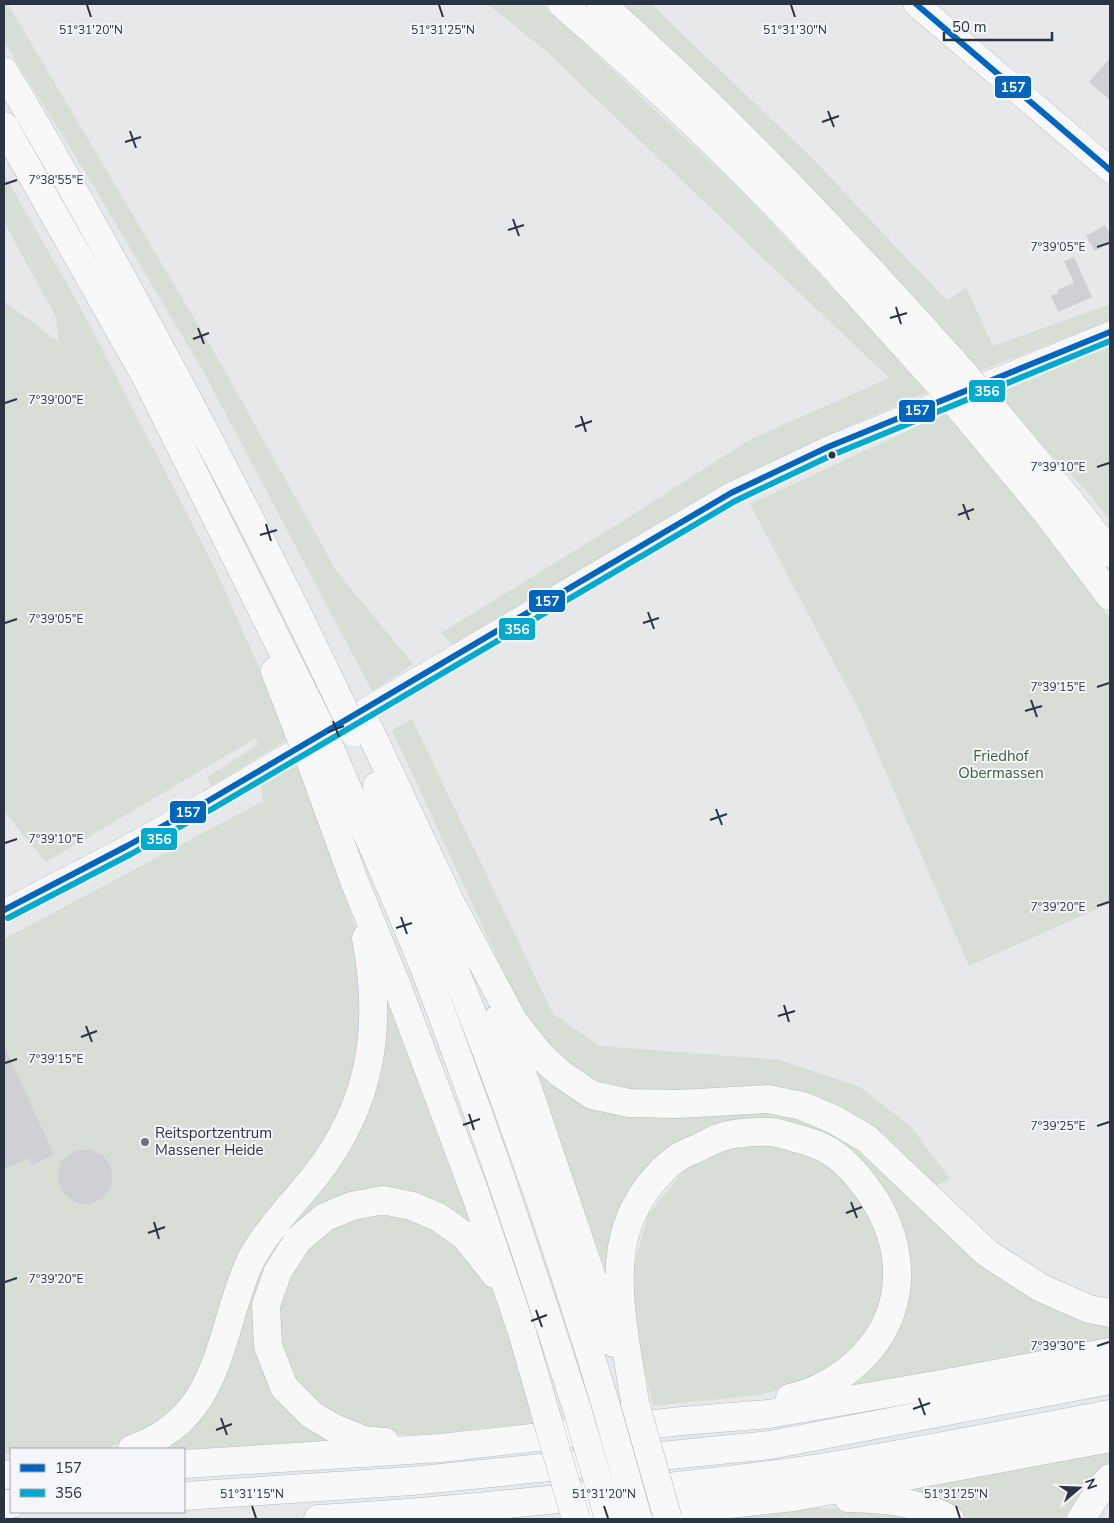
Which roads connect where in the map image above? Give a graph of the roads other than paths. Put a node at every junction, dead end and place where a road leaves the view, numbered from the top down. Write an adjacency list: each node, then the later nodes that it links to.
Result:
1 (562, 4): 8 (main road)
2 (601, 4): 8 (main road)
3 (916, 4): 6 (main road)
4 (4, 71): 12 (main road)
5 (4, 126): 13 (main road)
6 (1110, 170)
7 (1110, 332): 15 (street)
8 (954, 381): 9 (main road, bridge)
9 (972, 403): 10 (main road); 11 (main road)
10 (1110, 553)
11 (1110, 596)
12 (355, 717): 16 (main road); 35 (main road, bridge)
13 (314, 739): 14 (main road); 34 (main road, bridge)
14 (355, 883): 18 (main road); 25 (main road)
15 (4, 910)
16 (455, 911): 17 (main road); 21 (main road)
17 (1110, 1313)
18 (522, 1332): 26 (main road); 32 (main road, bridge)
19 (1110, 1352): 23 (main road)
20 (1110, 1380): 29 (main road)
21 (635, 1403): 23 (main road); 36 (main road, bridge)
22 (1110, 1414): 31 (main road)
23 (682, 1421): 26 (main road)
24 (1110, 1438): 30 (main road)
25 (135, 1448)
26 (441, 1448): 27 (main road)
27 (185, 1464)
28 (1110, 1478): 38 (main road)
29 (185, 1496)
30 (794, 1497): 33 (main road); 37 (main road)
31 (318, 1519)
32 (576, 1519)
33 (593, 1519)
34 (609, 1519)
35 (638, 1519)
36 (668, 1519)
37 (950, 1519)
38 (1081, 1519)

